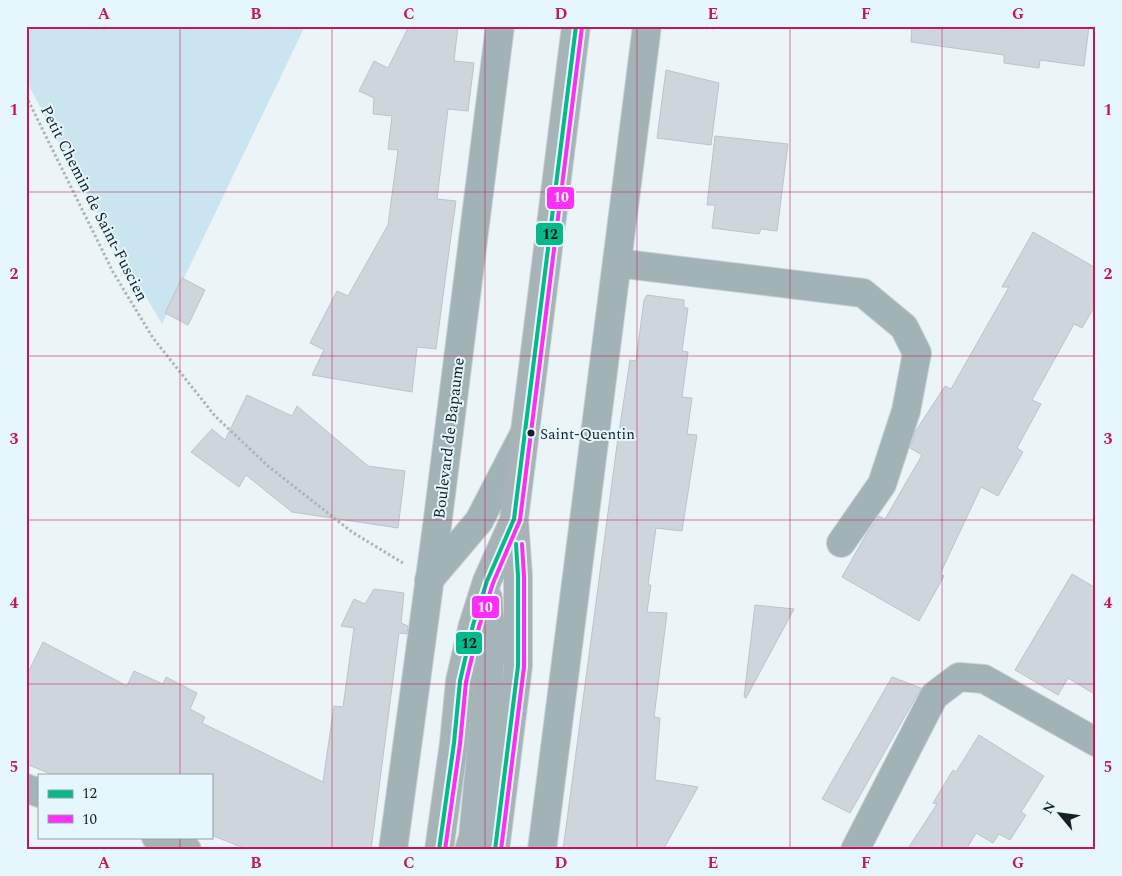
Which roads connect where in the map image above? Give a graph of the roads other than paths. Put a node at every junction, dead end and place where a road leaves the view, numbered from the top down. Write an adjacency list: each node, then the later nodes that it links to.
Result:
1 (500, 26): 8 (street, Boulevard de Bapaume)
2 (576, 26): 5 (main road)
3 (648, 26): 4 (street)
4 (618, 263): 7 (street); 19 (street)
5 (526, 429): 6 (main road); 8 (street)
6 (514, 519): 9 (main road); 18 (main road)
7 (841, 543)
8 (429, 580): 15 (street, Boulevard de Bapaume)
9 (487, 582): 16 (main road); 17 (main road)
10 (1096, 742): 20 (street)
11 (26, 788): 12 (main road)
12 (38, 793)
13 (158, 838): 14 (main road)
14 (187, 850)
15 (393, 850)
16 (439, 850)
17 (469, 850)
18 (495, 850)
19 (542, 850)
20 (855, 850)

